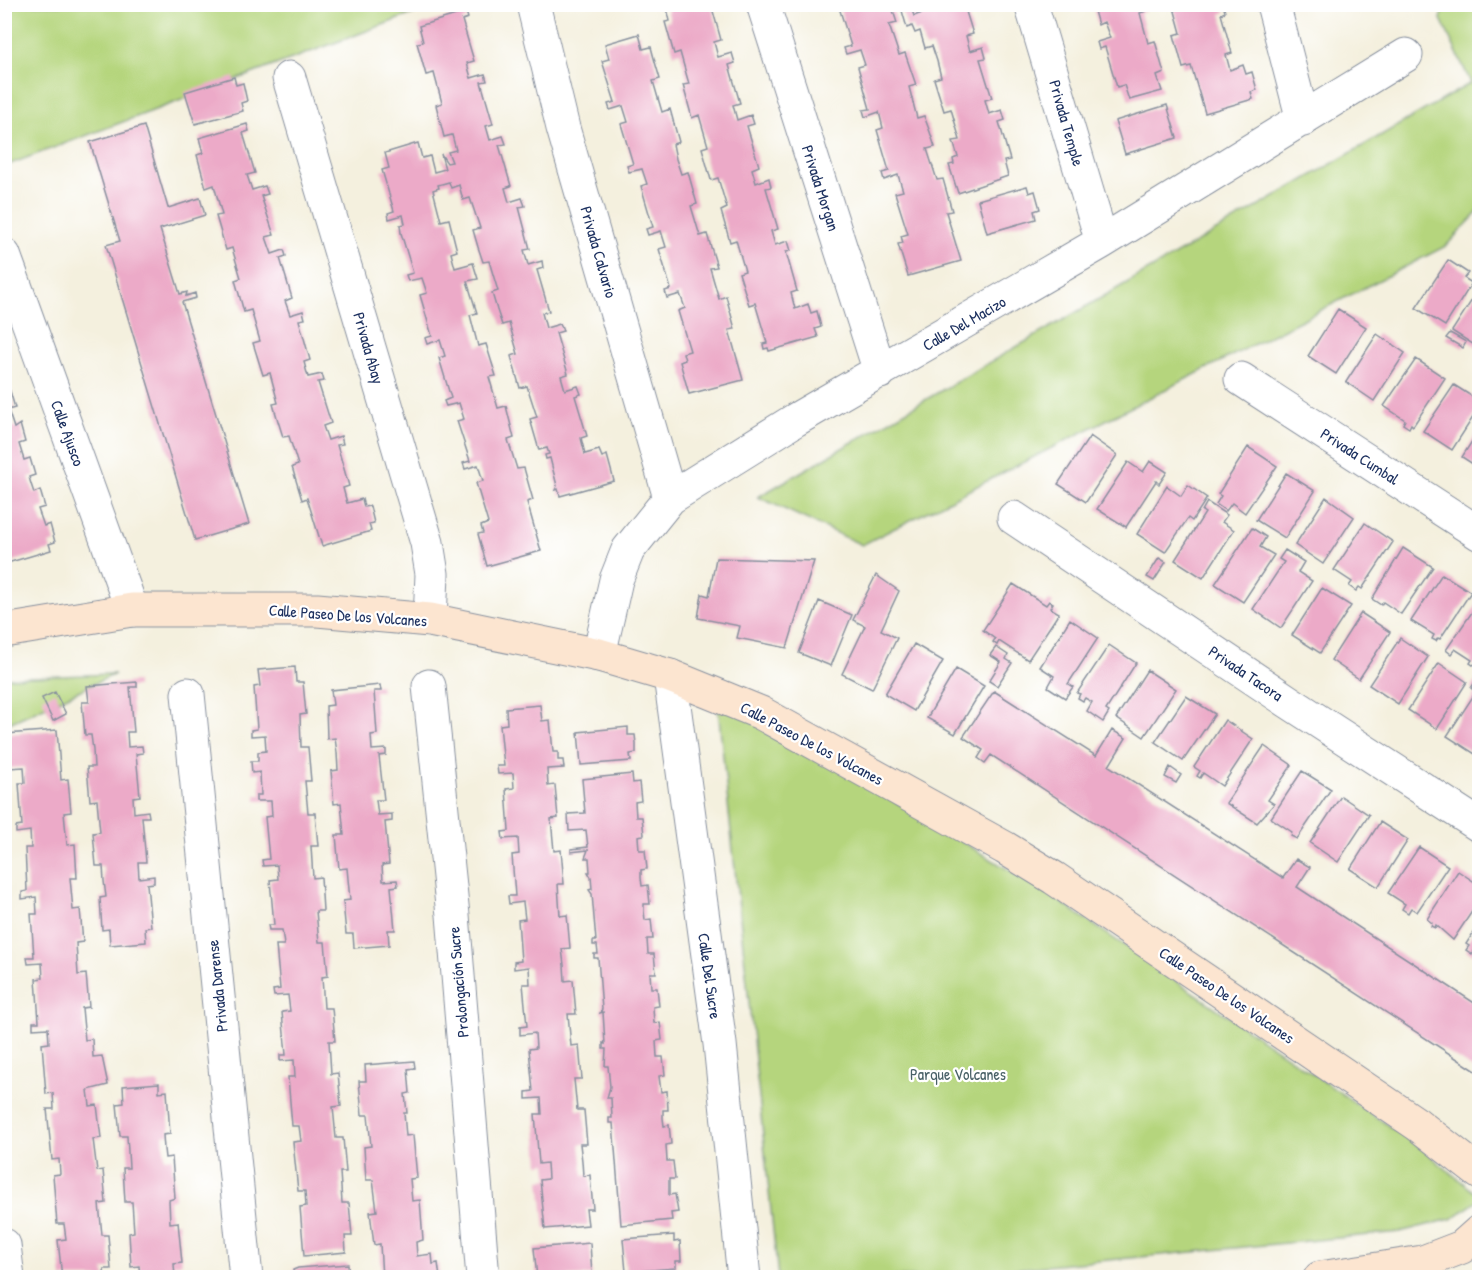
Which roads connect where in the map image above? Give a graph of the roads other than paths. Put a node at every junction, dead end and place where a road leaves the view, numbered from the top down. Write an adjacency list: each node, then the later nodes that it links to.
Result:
1 (533, 4): 12 (street, Privada Calvario)
2 (763, 4): 10 (street, Privada Morgan)
3 (1031, 4): 8 (street, Privada Temple)
4 (1273, 4): 7 (street)
5 (1406, 55): 7 (street, Calle Del Macizo)
6 (289, 78): 16 (street, Privada Abay)
7 (1303, 120): 8 (street, Calle Del Macizo)
8 (1102, 242): 10 (street, Calle Del Macizo)
9 (4, 255): 15 (street, Calle Ajusco)
10 (880, 372): 12 (street, Calle Del Macizo)
11 (1241, 379): 14 (street, Privada Cumbal)
12 (670, 498): 18 (street, Calle Del Macizo)
13 (1014, 518): 22 (street, Privada Tacora)
14 (1479, 534)
15 (132, 610): 16 (street, Calle Paseo De los Volcanes); 17 (street, Calle Paseo De los Volcanes)
16 (430, 620): 18 (street, Calle Paseo De los Volcanes)
17 (4, 631)
18 (599, 655): 19 (street, Calle Paseo De los Volcanes)
19 (670, 676): 23 (street, Calle Paseo De los Volcanes); 29 (street, Calle Del Sucre)
20 (429, 686): 28 (street, Prolongación Sucre)
21 (188, 694): 27 (street, Privada Darense)
22 (1479, 826)
23 (1479, 1173)
24 (1479, 1231): 30 (street)
25 (4, 1245): 26 (street)
26 (8, 1278)
27 (246, 1278)
28 (483, 1278)
29 (744, 1278)
30 (1320, 1278)

